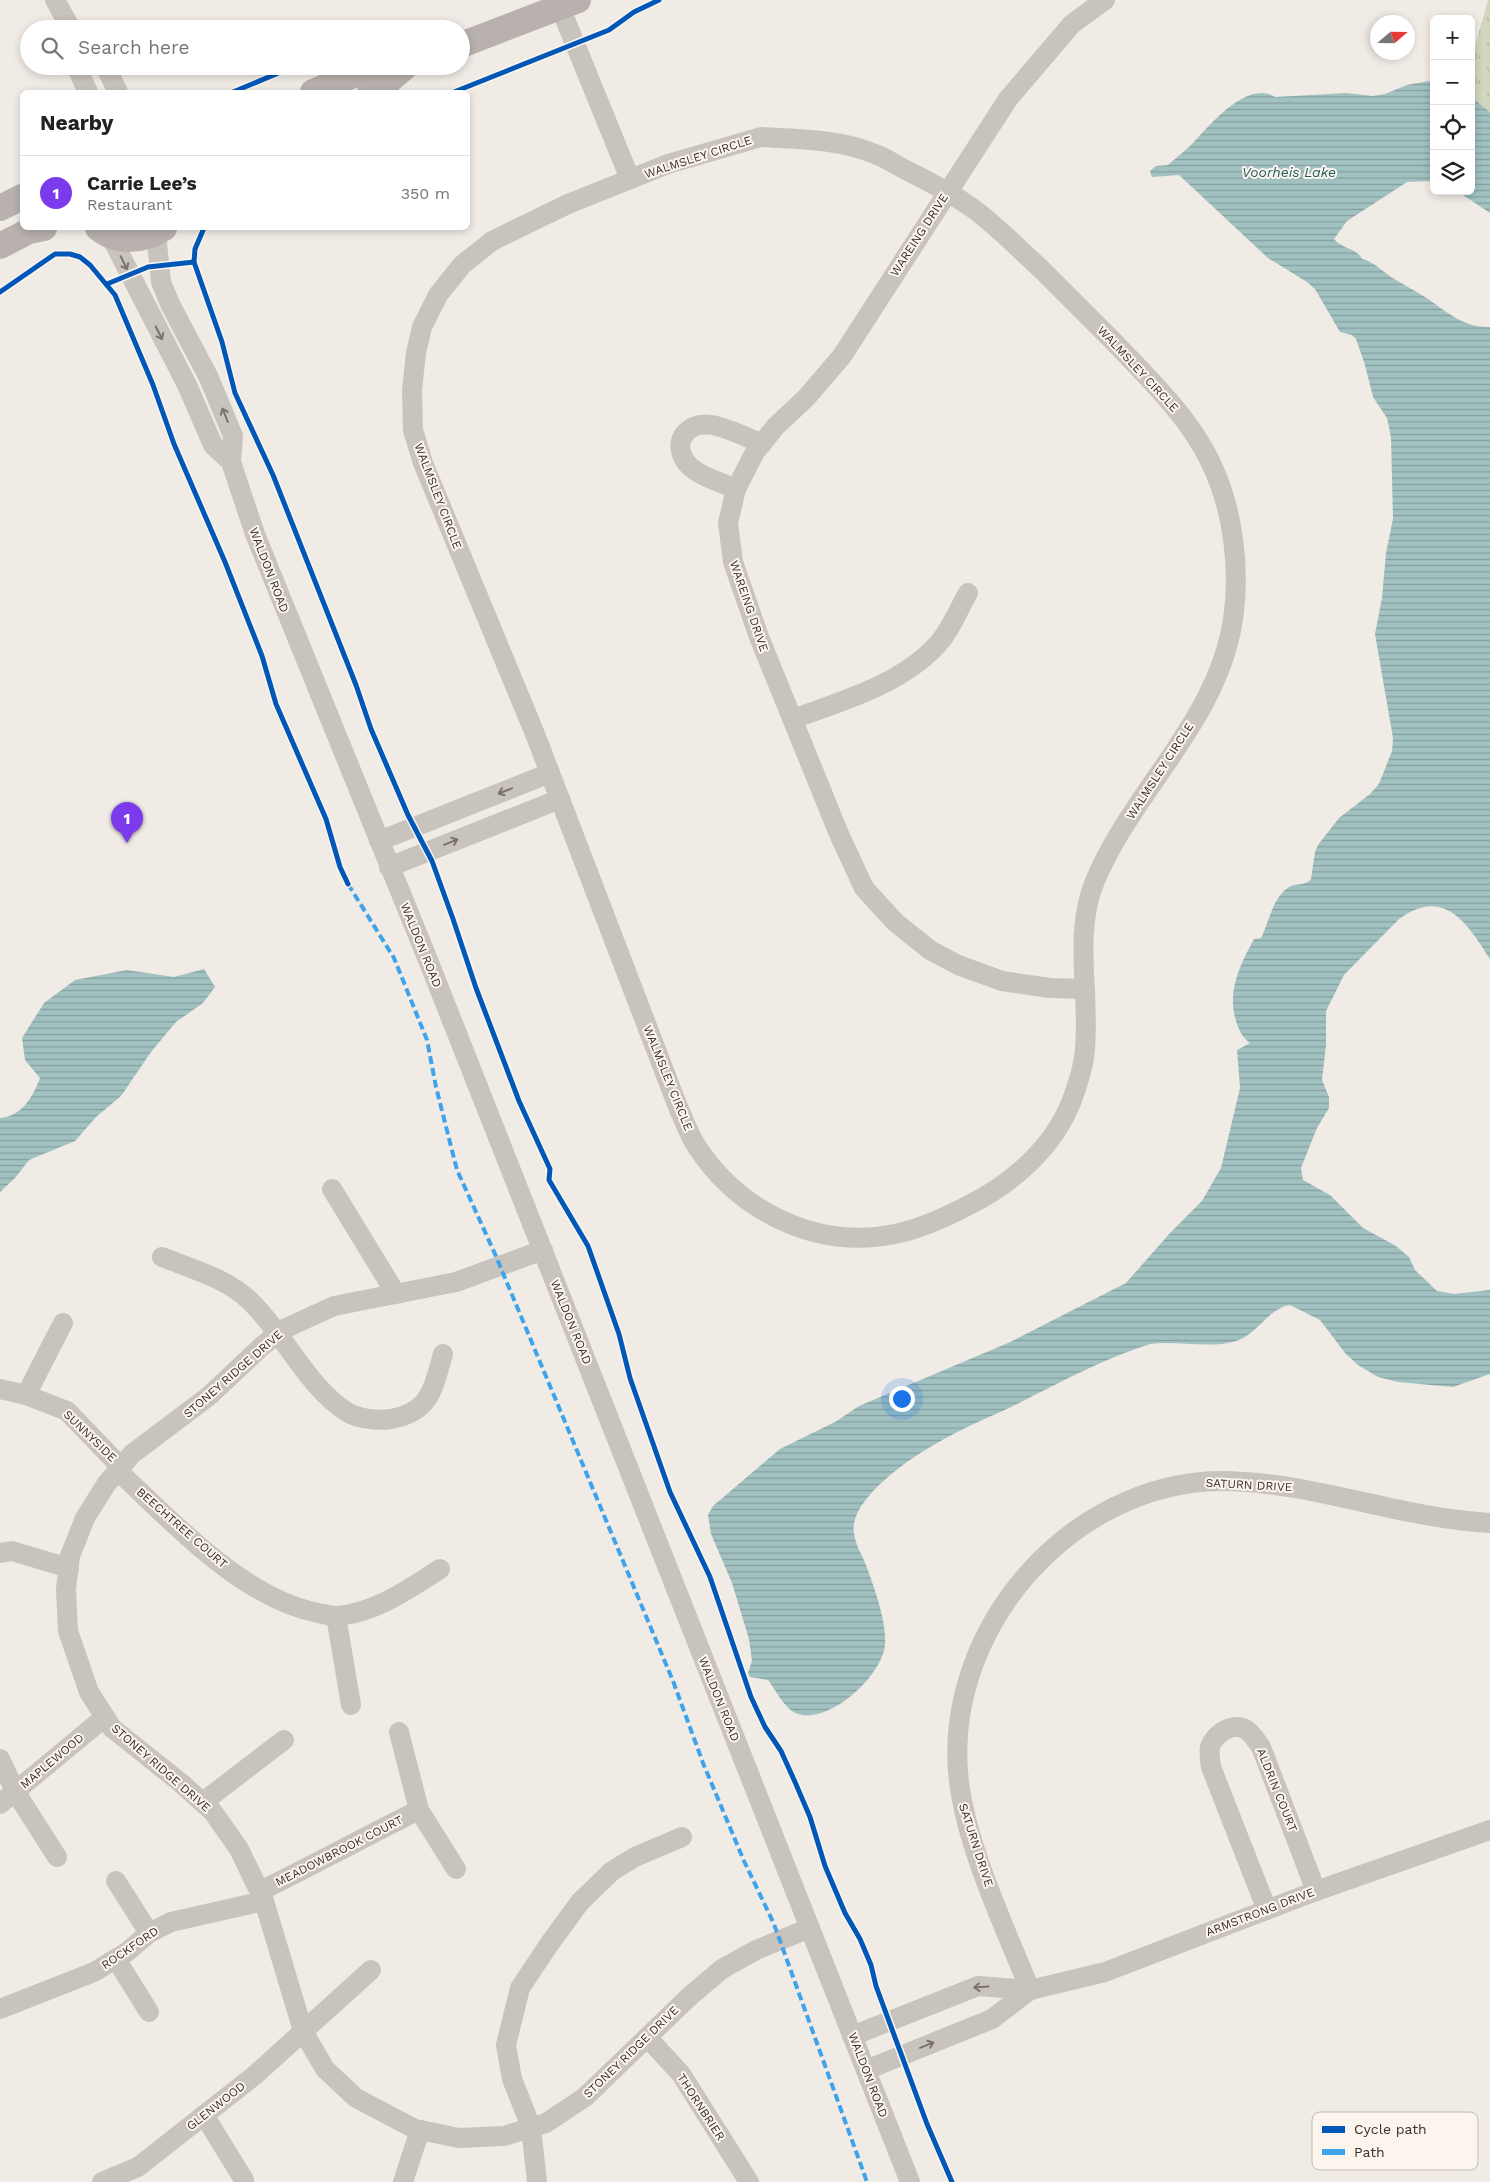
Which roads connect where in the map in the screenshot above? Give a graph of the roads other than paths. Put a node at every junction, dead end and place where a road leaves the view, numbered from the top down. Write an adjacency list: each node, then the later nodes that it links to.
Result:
1 (55, 0): 4 (street)
2 (1106, 0): 15 (street, WAREING DRIVE)
3 (569, 4): 5 (main road); 14 (street)
4 (66, 20)
5 (470, 42)
6 (80, 75): 10 (street)
7 (110, 75): 11 (street)
8 (354, 75): 12 (main road)
9 (393, 75): 13 (main road)
10 (87, 90)
11 (117, 90)
12 (318, 90)
13 (376, 90)
14 (630, 179): 15 (street, WALMSLEY CIRCLE); 27 (street, WALMSLEY CIRCLE)
15 (947, 191): 22 (street, WAREING DRIVE); 31 (street, WALMSLEY CIRCLE)
16 (20, 198): 17 (main road)
17 (0, 208)
18 (29, 230): 21 (main road)
19 (160, 230): 20 (main road); 23 (street, WALDON ROAD, one-way to 19)
20 (104, 231): 23 (street, WALDON ROAD, one-way to 23)
21 (0, 246)
22 (762, 444): 24 (street, WAREING DRIVE); 24 (street)
23 (230, 462): 29 (street, WALDON ROAD)
24 (736, 489): 26 (street, WAREING DRIVE)
25 (968, 593): 26 (street)
26 (793, 719): 31 (street, WAREING DRIVE)
27 (550, 773): 28 (street, WALMSLEY CIRCLE); 29 (street, one-way to 29)
28 (560, 799): 30 (street, one-way to 28); 31 (street, WALMSLEY CIRCLE)
29 (379, 841): 30 (street, WALDON ROAD)
30 (389, 867): 33 (street, WALDON ROAD)
31 (1084, 989)
32 (332, 1189): 35 (street)
33 (542, 1250): 35 (street, STONEY RIDGE DRIVE); 64 (street, WALDON ROAD)
34 (162, 1257): 37 (street)
35 (396, 1294): 37 (street, STONEY RIDGE DRIVE)
36 (63, 1323): 40 (street)
37 (278, 1334): 38 (street); 41 (street, STONEY RIDGE DRIVE)
38 (443, 1354)
39 (0, 1390): 40 (street, SUNNYSIDE)
40 (26, 1395): 41 (street, SUNNYSIDE)
41 (120, 1469): 44 (street, STONEY RIDGE DRIVE); 46 (street, BEECHTREE COURT)
42 (1490, 1523): 68 (street, SATURN DRIVE)
43 (1, 1550): 44 (street)
44 (69, 1568): 48 (street, STONEY RIDGE DRIVE)
45 (440, 1569): 46 (street, BEECHTREE COURT)
46 (336, 1616): 47 (street)
47 (351, 1705)
48 (105, 1717): 52 (street, MAPLEWOOD); 53 (street, STONEY RIDGE DRIVE)
49 (398, 1732): 55 (street)
50 (284, 1740): 53 (street)
51 (0, 1759): 52 (street)
52 (16, 1791): 54 (street, MAPLEWOOD); 58 (street)
53 (203, 1802): 62 (street, STONEY RIDGE DRIVE)
54 (0, 1804)
55 (419, 1810): 59 (street); 62 (street, MEADOWBROOK COURT)
56 (1490, 1830): 61 (street, ARMSTRONG DRIVE)
57 (682, 1837): 76 (street)
58 (57, 1857)
59 (456, 1869)
60 (116, 1881): 65 (street)
61 (1316, 1891): 63 (street, ARMSTRONG DRIVE); 63 (street, ALDRIN COURT)
62 (262, 1896): 65 (street, ROCKFORD); 71 (street, STONEY RIDGE DRIVE)
63 (1267, 1910): 68 (street, ARMSTRONG DRIVE)
64 (810, 1928): 72 (street, WALDON ROAD); 73 (street, STONEY RIDGE DRIVE)
65 (149, 1933): 66 (street, ROCKFORD)
66 (116, 1959): 69 (street, ROCKFORD); 70 (street)
67 (371, 1970): 71 (street, GLENWOOD)
68 (1030, 1990): 72 (street, ARMSTRONG DRIVE, one-way to 72); 74 (street, ARMSTRONG DRIVE, one-way to 68)
69 (0, 2009)
70 (150, 2012)
71 (303, 2031): 75 (street, GLENWOOD); 77 (street, STONEY RIDGE DRIVE)
72 (852, 2036): 74 (street, WALDON ROAD)
73 (647, 2037): 76 (street, STONEY RIDGE DRIVE); 82 (street, THORNBRIER)
74 (866, 2070): 83 (street, WALDON ROAD)
75 (204, 2114): 78 (street, GLENWOOD); 79 (street)
76 (531, 2128): 77 (street, STONEY RIDGE DRIVE); 81 (street)
77 (420, 2130): 80 (street)
78 (116, 2179)
79 (244, 2180)
80 (403, 2182)
81 (537, 2182)
82 (748, 2182)
83 (910, 2182)

